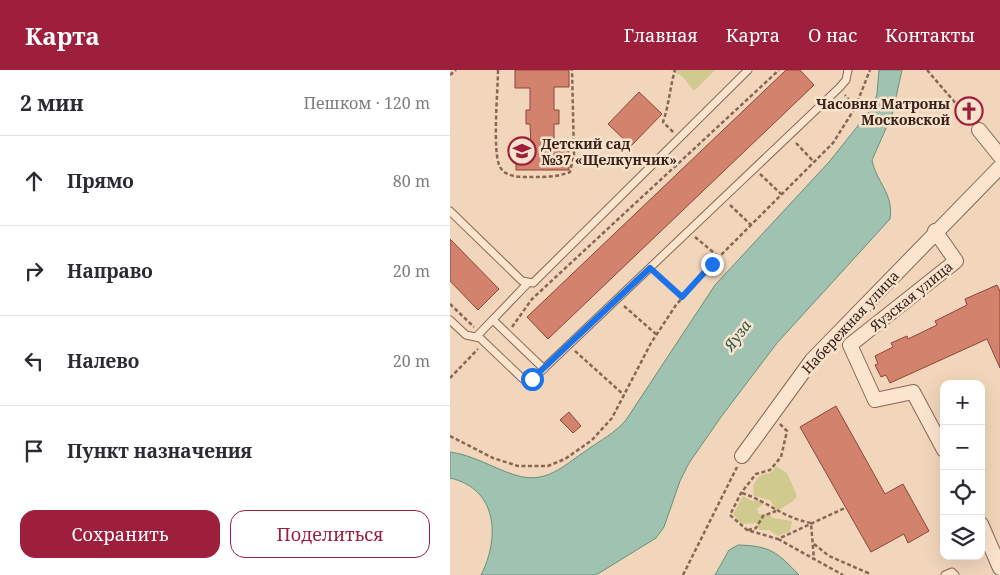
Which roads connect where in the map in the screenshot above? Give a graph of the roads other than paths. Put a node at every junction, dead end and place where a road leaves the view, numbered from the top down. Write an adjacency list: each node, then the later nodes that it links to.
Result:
1 (748, 70): 8 (lane)
2 (848, 70): 12 (lane)
3 (979, 130): 4 (street)
4 (1000, 156)
5 (1000, 167): 7 (street, Набережная улица)
6 (450, 211): 8 (lane)
7 (935, 231): 13 (street, Яузская улица); 14 (street, Набережная улица)
8 (528, 283): 10 (lane)
9 (450, 320): 11 (lane)
10 (493, 320): 11 (lane); 12 (lane)
11 (479, 334): 12 (lane)
12 (544, 369)
13 (940, 443)
14 (742, 456)
15 (985, 533): 16 (street)
16 (1000, 568)
17 (945, 575): 18 (lane)
18 (955, 575)

